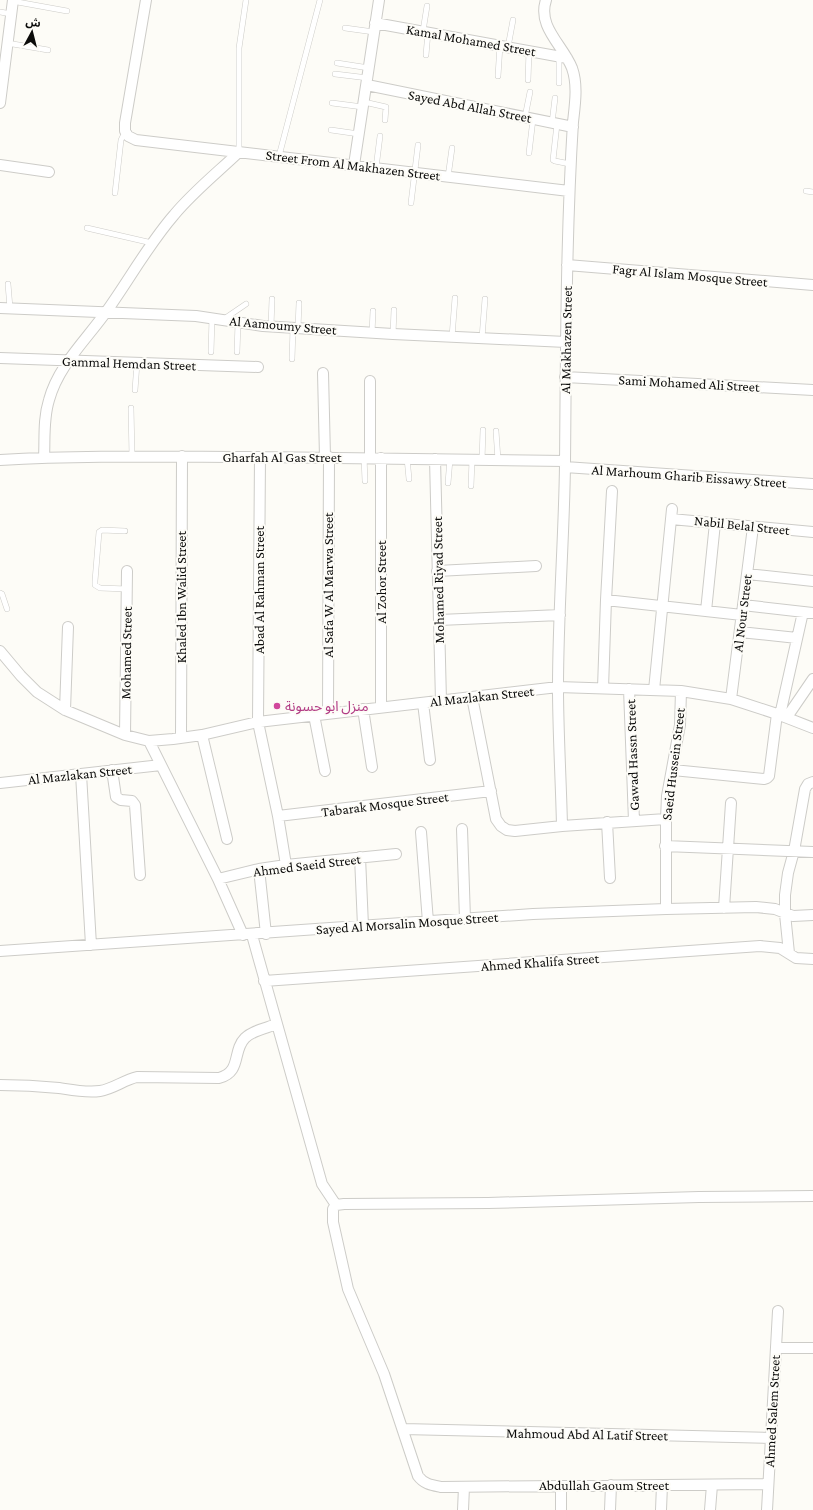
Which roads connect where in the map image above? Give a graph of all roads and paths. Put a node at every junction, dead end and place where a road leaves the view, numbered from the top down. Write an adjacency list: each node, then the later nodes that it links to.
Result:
1 (146, 0): 40 (street)
2 (246, 0): 43 (lane)
3 (320, 0): 45 (lane)
4 (379, 0): 12 (street)
5 (546, 0): 20 (street, Al Makhazen Street)
6 (12, 1): 8 (lane); 10 (street)
7 (427, 6): 14 (lane)
8 (67, 10)
9 (0, 12): 10 (lane)
10 (11, 14): 15 (street)
11 (513, 20): 16 (lane)
12 (375, 27): 13 (lane); 14 (street, Kamal Mohamed Street); 22 (street)
13 (345, 28)
14 (425, 31): 16 (street, Kamal Mohamed Street); 19 (lane)
15 (7, 43): 17 (lane); 30 (street)
16 (504, 46): 18 (street, Kamal Mohamed Street); 24 (lane)
17 (48, 50)
18 (529, 51): 20 (street, Kamal Mohamed Street); 25 (lane)
19 (426, 56)
20 (563, 57): 27 (lane); 36 (street, Al Makhazen Street)
21 (337, 63): 22 (lane)
22 (369, 68): 26 (street)
23 (335, 74): 26 (lane)
24 (498, 76)
25 (528, 80)
26 (367, 82): 32 (street); 33 (street, Sayed Abd Allah Street)
27 (559, 83)
28 (530, 92): 33 (lane)
29 (555, 98): 35 (lane)
30 (0, 103)
31 (332, 103): 32 (lane)
32 (364, 104): 34 (lane); 38 (street)
33 (529, 118): 35 (street, Sayed Abd Allah Street); 44 (lane)
34 (385, 120)
35 (555, 124): 36 (street, Sayed Abd Allah Street); 46 (lane)
36 (573, 127): 46 (street, Al Makhazen Street)
37 (331, 130): 38 (lane)
38 (359, 134): 48 (street)
39 (380, 136): 49 (lane)
40 (132, 138): 43 (street, Street From Al Makhazen Street); 56 (lane)
41 (418, 145): 51 (lane)
42 (452, 148): 52 (lane)
43 (239, 152): 45 (street, Street From Al Makhazen Street); 59 (street)
44 (529, 153)
45 (279, 156): 48 (street, Street From Al Makhazen Street)
46 (570, 164): 53 (street, Al Makhazen Street)
47 (0, 165): 50 (street)
48 (354, 165): 49 (street, Street From Al Makhazen Street)
49 (376, 168): 51 (street, Street From Al Makhazen Street)
50 (49, 172)
51 (415, 173): 52 (street, Street From Al Makhazen Street); 57 (lane)
52 (448, 177): 53 (street, Street From Al Makhazen Street)
53 (569, 191): 60 (street, Al Makhazen Street)
54 (806, 191): 55 (lane)
55 (813, 192)
56 (115, 193)
57 (411, 203)
58 (87, 228): 59 (lane)
59 (152, 243): 71 (street)
60 (567, 265): 62 (street, Fagr Al Islam Mosque Street); 81 (street, Al Makhazen Street)
61 (8, 284): 68 (lane)
62 (813, 285)
63 (455, 298): 79 (lane)
64 (272, 299): 75 (lane)
65 (485, 299): 80 (lane)
66 (299, 303): 76 (lane)
67 (246, 304): 73 (lane)
68 (5, 308): 71 (street, Al Aamoumy Street)
69 (394, 310): 78 (lane)
70 (373, 311): 77 (lane)
71 (106, 312): 72 (street, Al Aamoumy Street); 86 (street)
72 (212, 318): 73 (street, Al Aamoumy Street); 82 (lane)
73 (223, 319): 74 (street, Al Aamoumy Street)
74 (238, 322): 75 (street, Al Aamoumy Street); 83 (lane)
75 (271, 326): 76 (street, Al Aamoumy Street)
76 (295, 328): 77 (street, Al Aamoumy Street); 85 (lane)
77 (372, 333): 78 (street, Al Aamoumy Street)
78 (393, 334): 79 (street, Al Aamoumy Street)
79 (452, 337): 80 (street, Al Aamoumy Street)
80 (482, 338): 81 (street, Al Aamoumy Street)
81 (566, 342): 90 (street, Al Makhazen Street)
82 (211, 352)
83 (237, 352)
84 (0, 358): 86 (street, Gammal Hemdan Street)
85 (292, 359)
86 (69, 360): 87 (street, Gammal Hemdan Street); 101 (street)
87 (137, 363): 88 (street, Gammal Hemdan Street); 92 (lane)
88 (258, 366)
89 (324, 373): 100 (street, Al Safa W Al Marwa Street)
90 (565, 377): 93 (street, Sami Mohamed Ali Street); 111 (street, Al Makhazen Street)
91 (370, 381): 102 (street)
92 (135, 390)
93 (813, 390)
94 (131, 408): 97 (lane)
95 (483, 430): 109 (lane)
96 (496, 432): 110 (lane)
97 (132, 456): 98 (street, Gharfah Al Gas Street); 101 (street, Gharfah Al Gas Street)
98 (182, 456): 99 (street, Gharfah Al Gas Street); 161 (street, Khaled Ibn Walid Street)
99 (260, 457): 100 (street, Gharfah Al Gas Street); 157 (street, Abad Al Rahman Street)
100 (327, 457): 102 (street, Gharfah Al Gas Street); 154 (street, Al Safa W Al Marwa Street)
101 (44, 458): 107 (street, Gharfah Al Gas Street)
102 (367, 458): 103 (street, Gharfah Al Gas Street); 113 (lane)
103 (381, 458): 104 (street, Gharfah Al Gas Street); 151 (street, Al Zohor Street)
104 (408, 458): 105 (street, Gharfah Al Gas Street); 112 (lane)
105 (434, 459): 106 (street, Gharfah Al Gas Street); 124 (street, Mohamed Riyad Street)
106 (450, 459): 108 (street, Gharfah Al Gas Street); 114 (lane)
107 (0, 460)
108 (472, 460): 109 (street, Gharfah Al Gas Street); 116 (lane)
109 (482, 460): 110 (street, Gharfah Al Gas Street)
110 (498, 460): 111 (street, Gharfah Al Gas Street)
111 (565, 464): 115 (street, Al Marhoum Gharib Eissawy Street); 135 (street, Al Makhazen Street)
112 (409, 479)
113 (365, 481)
114 (448, 483)
115 (813, 484)
116 (471, 486)
117 (612, 491): 129 (street)
118 (715, 523): 119 (street, Nabil Belal Street); 130 (street, Nabil Belal Street); 133 (street)
119 (753, 526): 121 (street, Nabil Belal Street); 125 (street, Al Nour Street)
120 (125, 531): 127 (lane)
121 (813, 532)
122 (536, 566): 124 (street)
123 (127, 571): 127 (street, Mohamed Street)
124 (437, 571): 136 (street, Mohamed Riyad Street)
125 (747, 574): 126 (street); 132 (street, Al Nour Street)
126 (813, 581)
127 (127, 589): 159 (street, Mohamed Street)
128 (0, 593): 131 (lane)
129 (606, 600): 130 (street); 143 (street)
130 (662, 606): 133 (street); 145 (street)
131 (7, 609)
132 (742, 610): 133 (street); 134 (street); 138 (street, Al Nour Street)
133 (706, 611)
134 (808, 612): 139 (street)
135 (560, 615): 136 (street); 142 (street, Al Makhazen Street)
136 (438, 620): 149 (street, Mohamed Riyad Street)
137 (68, 627): 153 (street)
138 (740, 632): 139 (street); 148 (street, Al Nour Street)
139 (797, 638): 156 (street)
140 (0, 651): 153 (street, Al Mazlakan Street)
141 (813, 679): 156 (street)
142 (558, 687): 143 (street, Al Mazlakan Street); 147 (street, Al Mazlakan Street); 178 (street, Al Makhazen Street)
143 (603, 688): 144 (street, Al Mazlakan Street)
144 (629, 689): 145 (street, Al Mazlakan Street); 176 (street, Gawad Hassn Street)
145 (654, 690): 146 (street, Al Mazlakan Street)
146 (681, 691): 148 (street, Al Mazlakan Street); 167 (street, Saeid Hussein Street)
147 (472, 697): 149 (street, Al Mazlakan Street); 172 (street)
148 (731, 699): 156 (street, Al Mazlakan Street)
149 (440, 700): 150 (street, Al Mazlakan Street)
150 (423, 703): 151 (street, Al Mazlakan Street); 163 (street)
151 (381, 707): 152 (street, Al Mazlakan Street)
152 (363, 709): 154 (street, Al Mazlakan Street); 165 (street)
153 (65, 710): 159 (street, Al Mazlakan Street)
154 (328, 713): 155 (street, Al Mazlakan Street)
155 (314, 715): 157 (street, Al Mazlakan Street); 168 (street)
156 (781, 715): 158 (street, Al Mazlakan Street); 167 (street)
157 (258, 722): 160 (street, Al Mazlakan Street); 174 (street, Abad Al Rahman Street)
158 (813, 728)
159 (125, 735): 162 (street, Al Mazlakan Street)
160 (202, 735): 161 (street, Al Mazlakan Street); 181 (street)
161 (181, 738): 162 (street, Al Mazlakan Street)
162 (149, 741): 164 (street)
163 (430, 760)
164 (161, 765): 166 (street, Al Mazlakan Street); 192 (street)
165 (372, 767)
166 (112, 770): 169 (street, Al Mazlakan Street); 190 (street)
167 (673, 770): 175 (street, Saeid Hussein Street)
168 (325, 771)
169 (80, 774): 170 (street, Al Mazlakan Street); 202 (street)
170 (0, 783)
171 (809, 786): 184 (street)
172 (491, 792): 174 (street, Tabarak Mosque Street); 178 (street)
173 (731, 803): 183 (street)
174 (278, 816): 188 (street, Abad Al Rahman Street)
175 (666, 819): 176 (street); 182 (street, Saeid Hussein Street)
176 (634, 821): 177 (street)
177 (607, 822): 178 (street); 191 (street)
178 (562, 826)
179 (462, 829): 197 (street)
180 (421, 832): 198 (street)
181 (227, 839)
182 (665, 846): 183 (street); 193 (street, Saeid Hussein Street)
183 (727, 848): 184 (street); 194 (street)
184 (794, 851): 185 (street); 195 (street)
185 (813, 852)
186 (396, 854): 187 (street, Ahmed Saeid Street)
187 (360, 857): 188 (street, Ahmed Saeid Street); 199 (street)
188 (286, 865): 189 (street, Ahmed Saeid Street)
189 (259, 869): 192 (street, Ahmed Saeid Street); 200 (street)
190 (140, 875)
191 (610, 878)
192 (218, 879): 201 (street)
193 (666, 908): 194 (street, Sayed Al Morsalin Mosque Street); 197 (street, Sayed Al Morsalin Mosque Street)
194 (724, 908): 195 (street, Sayed Al Morsalin Mosque Street)
195 (785, 914): 196 (street, Sayed Al Morsalin Mosque Street); 204 (street)
196 (813, 915)
197 (465, 919): 198 (street, Sayed Al Morsalin Mosque Street)
198 (428, 922): 199 (street, Sayed Al Morsalin Mosque Street)
199 (363, 926): 200 (street, Sayed Al Morsalin Mosque Street)
200 (266, 934): 201 (street, Sayed Al Morsalin Mosque Street)
201 (247, 935): 202 (street, Sayed Al Morsalin Mosque Street); 206 (street)
202 (91, 946): 203 (street, Sayed Al Morsalin Mosque Street)
203 (0, 951)
204 (789, 953): 205 (street, Ahmed Khalifa Street); 206 (street, Ahmed Khalifa Street)
205 (813, 959)
206 (264, 981): 207 (street)
207 (276, 1024): 208 (street); 210 (street)
208 (0, 1085)
209 (813, 1196): 210 (street)
210 (336, 1205): 214 (street, Abdullah Gaoum Street)
211 (778, 1311): 212 (street, Ahmed Salem Street)
212 (776, 1348): 213 (street); 215 (street, Ahmed Salem Street)
213 (813, 1348)
214 (403, 1429): 215 (street, Mahmoud Abd Al Latif Street); 221 (street, Abdullah Gaoum Street)
215 (771, 1438): 216 (street, Ahmed Salem Street)
216 (768, 1484): 218 (street, Abdullah Gaoum Street); 227 (street, Ahmed Salem Street)
217 (662, 1485): 218 (street, Abdullah Gaoum Street); 220 (street, Abdullah Gaoum Street); 225 (street)
218 (712, 1485): 226 (street)
219 (561, 1486): 220 (street, Abdullah Gaoum Street); 221 (street, Abdullah Gaoum Street); 223 (street)
220 (611, 1486): 224 (street)
221 (464, 1487): 222 (street)
222 (463, 1510)
223 (561, 1510)
224 (610, 1510)
225 (661, 1510)
226 (710, 1510)
227 (767, 1510)

